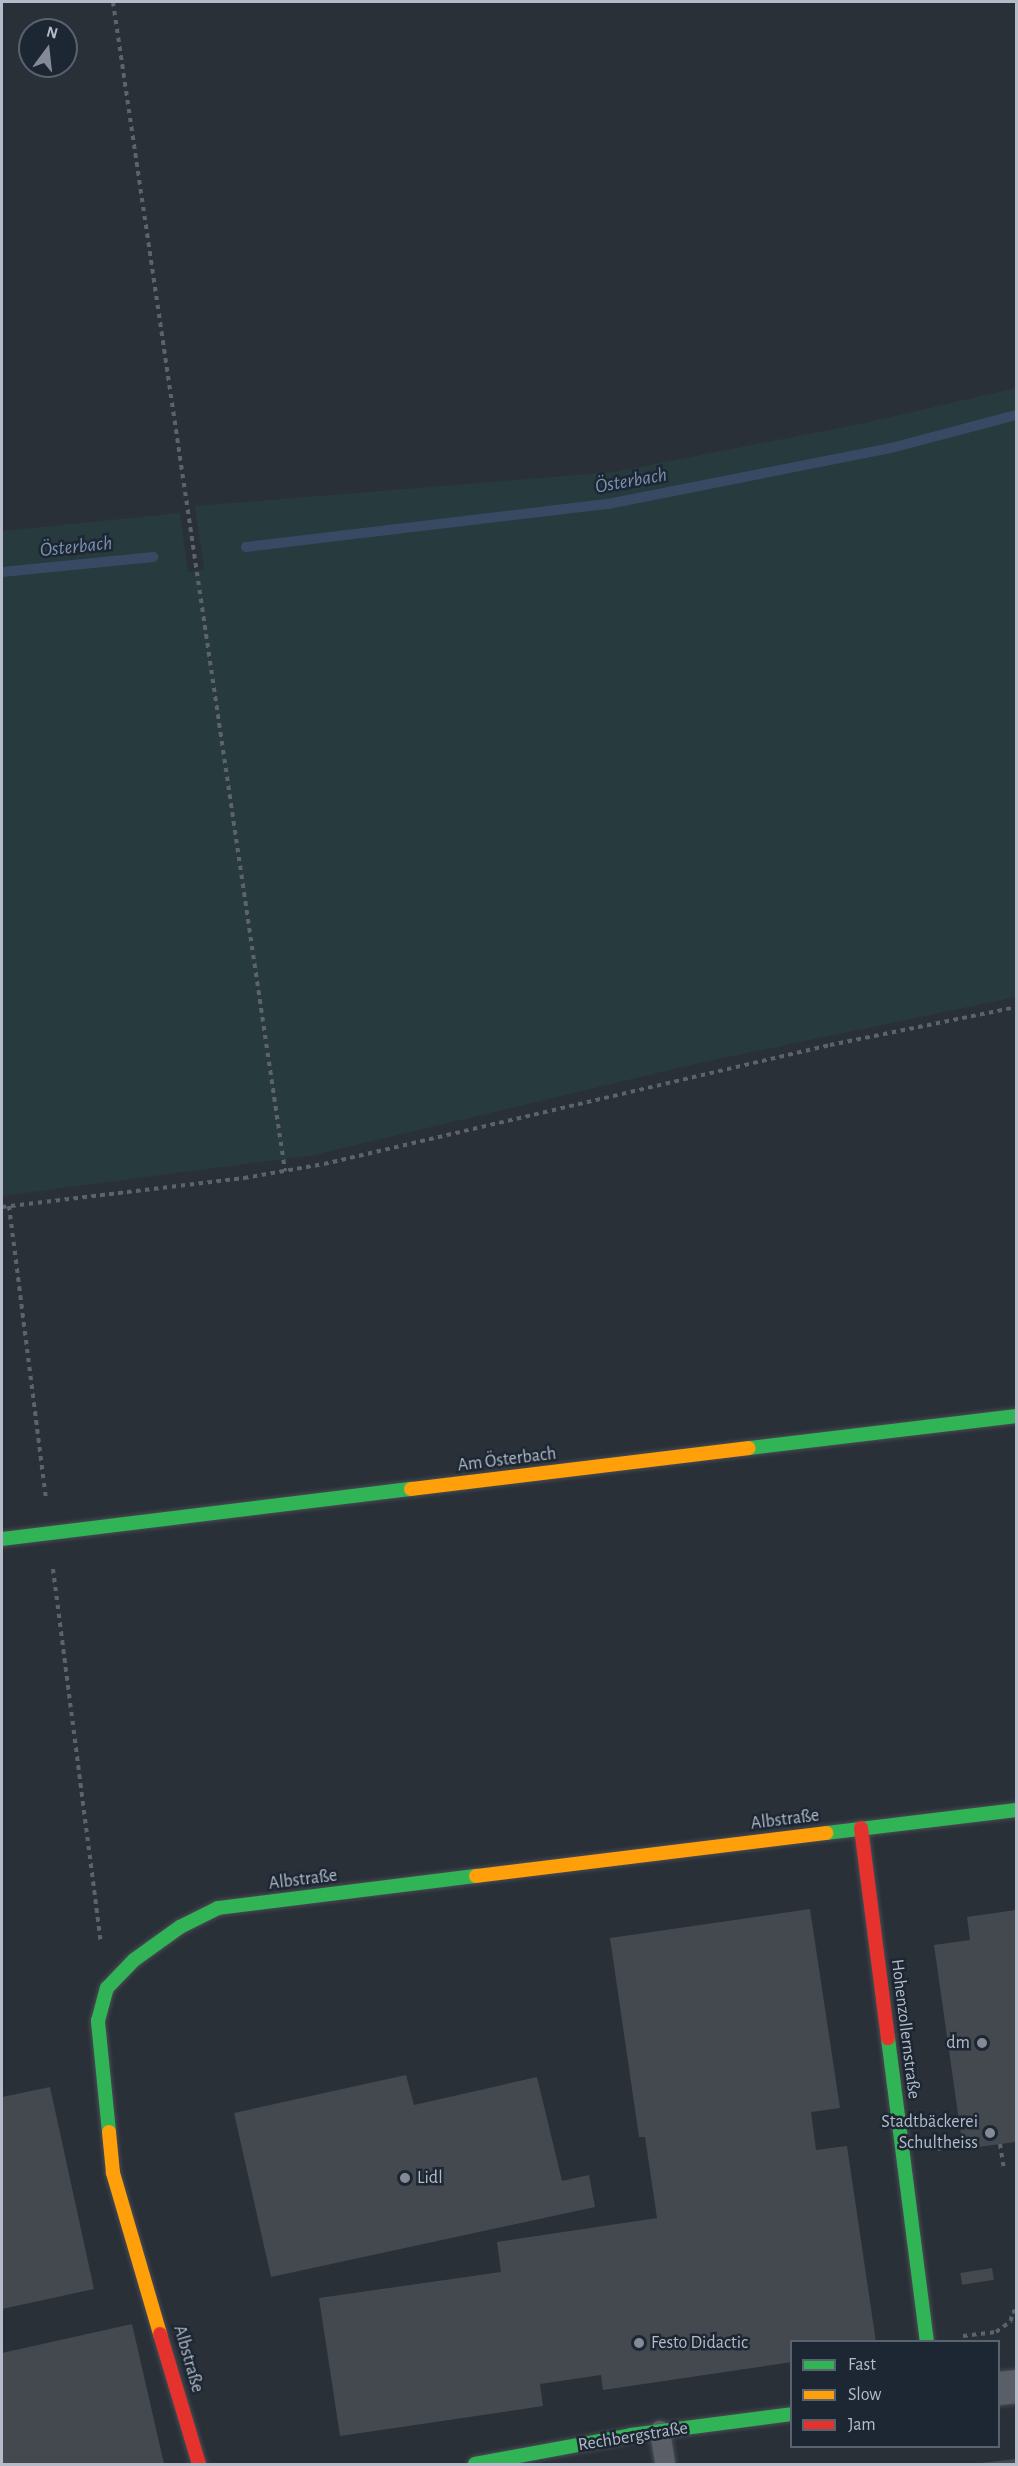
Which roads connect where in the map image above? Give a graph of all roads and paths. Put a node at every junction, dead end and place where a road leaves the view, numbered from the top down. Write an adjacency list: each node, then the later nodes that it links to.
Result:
1 (113, 2): 3 (path)
2 (1017, 1007): 3 (path)
3 (285, 1171): 4 (path)
4 (9, 1206): 5 (path); 7 (path)
5 (2, 1207)
6 (1017, 1416): 7 (street, Am Österbach)
7 (50, 1534): 8 (street, Am Österbach); 11 (path)
8 (2, 1539)
9 (1017, 1810): 10 (street, Albstraße)
10 (861, 1828): 11 (street, Albstraße); 15 (street, Hohenzollernstraße)
11 (107, 1988): 21 (street, Albstraße)
12 (1000, 2144): 13 (path)
13 (1004, 2169)
14 (1017, 2311): 16 (path)
15 (927, 2340)
16 (935, 2340)
17 (1017, 2386): 18 (street)
18 (1000, 2388)
19 (790, 2414): 20 (street, Rechbergstraße)
20 (660, 2431): 22 (street, Rechbergstraße); 23 (lane)
21 (199, 2464)
22 (475, 2464)
23 (665, 2464)

